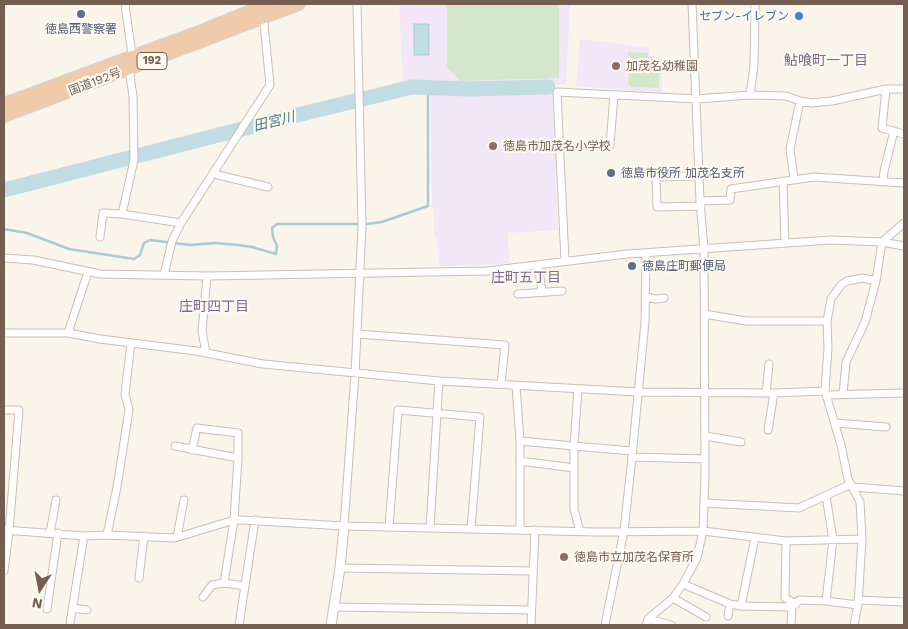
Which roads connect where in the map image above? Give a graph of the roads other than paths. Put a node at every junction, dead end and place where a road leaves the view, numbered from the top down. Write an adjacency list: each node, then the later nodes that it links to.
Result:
1 (125, 4): 8 (street)
2 (265, 4): 7 (street); 8 (highway, 国道192号 / 192)
3 (299, 4): 7 (highway, 国道192号 / 192)
4 (357, 4): 42 (street)
5 (692, 4): 14 (street)
6 (755, 4): 13 (street)
7 (263, 18): 9 (highway, 国道192号 / 192); 21 (street)
8 (132, 55): 16 (highway, 国道192号 / 192)
9 (129, 69): 17 (highway, 国道192号 / 192); 29 (street)
10 (886, 89): 11 (street); 15 (street); 18 (street)
11 (904, 89)
12 (614, 95): 14 (street); 20 (street); 39 (street)
13 (750, 95): 14 (street); 15 (street)
14 (697, 100): 22 (street)
15 (800, 101): 23 (street)
16 (4, 104)
17 (4, 116)
18 (894, 131): 19 (street); 25 (street)
19 (904, 134)
20 (610, 145)
21 (214, 171): 27 (street); 30 (street)
22 (700, 176): 28 (street); 28 (street)
23 (794, 179): 24 (street); 25 (street)
24 (783, 181): 28 (street); 34 (street)
25 (883, 182): 26 (street)
26 (904, 183)
27 (268, 187)
28 (700, 204): 36 (street)
29 (122, 214): 30 (street); 32 (street)
30 (181, 223): 43 (street)
31 (904, 223): 33 (street)
32 (100, 236)
33 (882, 242): 34 (street); 35 (street); 45 (street)
34 (784, 243): 36 (street)
35 (904, 246)
36 (704, 249): 37 (street); 51 (street)
37 (646, 253): 39 (street); 49 (street)
38 (4, 258): 41 (street)
39 (565, 262): 40 (street)
40 (538, 265): 42 (street); 47 (street)
41 (88, 272): 43 (street); 54 (street)
42 (360, 274): 44 (street); 55 (street)
43 (164, 275): 44 (street)
44 (207, 276): 57 (street)
45 (876, 281): 52 (street); 68 (street)
46 (562, 290): 47 (street)
47 (542, 291): 48 (street)
48 (518, 294)
49 (645, 297): 50 (street); 64 (street)
50 (664, 298)
51 (704, 314): 52 (street); 65 (street)
52 (827, 321): 67 (street)
53 (4, 333): 54 (street)
54 (68, 334): 56 (street)
55 (357, 334): 59 (street); 61 (street)
56 (131, 343): 57 (street); 106 (street)
57 (206, 353): 59 (street)
58 (770, 364): 66 (street)
59 (355, 374): 60 (street); 94 (street)
60 (439, 381): 61 (street); 71 (street)
61 (501, 384): 62 (street)
62 (516, 386): 63 (street); 76 (street)
63 (578, 389): 64 (street); 79 (street)
64 (638, 392): 65 (street); 81 (street)
65 (704, 392): 66 (street); 75 (street)
66 (770, 393): 67 (street); 74 (street)
67 (826, 393): 68 (street); 72 (street)
68 (843, 394): 69 (street)
69 (904, 394)
70 (4, 410): 98 (street)
71 (437, 414): 95 (street); 96 (street); 97 (street)
72 (835, 423): 73 (street); 86 (street)
73 (886, 427)
74 (768, 430)
75 (705, 436): 77 (street); 83 (street)
76 (520, 441): 79 (street); 84 (street)
77 (741, 442)
78 (175, 446): 80 (street)
79 (574, 446): 81 (street); 85 (street)
80 (192, 450): 82 (street); 82 (street)
81 (632, 454): 83 (street); 101 (street)
82 (238, 458): 92 (street)
83 (705, 459): 91 (street)
84 (520, 461): 85 (street); 99 (street)
85 (574, 468): 102 (street)
86 (852, 486): 87 (street); 88 (street); 111 (street)
87 (904, 491)
88 (826, 496): 91 (street); 112 (street)
89 (56, 500): 104 (street)
90 (184, 500): 109 (street)
91 (704, 502): 103 (street)
92 (234, 520): 93 (street); 109 (street); 118 (street)
93 (255, 520): 94 (street); 120 (street)
94 (344, 526): 95 (street); 114 (street)
95 (389, 527): 96 (street)
96 (430, 528): 97 (street)
97 (472, 529): 99 (street)
98 (6, 530): 104 (street); 115 (street)
99 (520, 530): 100 (street)
100 (535, 530): 102 (street); 116 (street)
101 (624, 531): 102 (street); 103 (street); 141 (street)
102 (580, 532)
103 (703, 532): 110 (street); 119 (street)
104 (50, 533): 105 (street)
105 (58, 533): 107 (street); 131 (street)
106 (107, 534): 107 (street); 108 (street)
107 (84, 536): 130 (street)
108 (144, 536): 109 (street); 117 (street)
109 (177, 537)
110 (755, 538): 113 (street); 127 (street)
111 (862, 539): 112 (street); 125 (street)
112 (833, 540): 113 (street); 123 (street)
113 (786, 541): 128 (street)
114 (340, 568): 116 (street); 129 (street)
115 (4, 571)
116 (533, 572): 133 (street)
117 (139, 578)
118 (224, 583): 120 (street); 121 (street)
119 (683, 584): 122 (street); 126 (street)
120 (245, 586): 138 (street)
121 (203, 597)
122 (673, 598): 135 (street); 136 (street)
123 (826, 600): 125 (street); 128 (street)
124 (904, 602): 125 (street)
125 (858, 603): 144 (street)
126 (730, 604): 127 (street); 134 (street)
127 (741, 606): 128 (street)
128 (794, 606): 143 (street)
129 (334, 607): 133 (street); 139 (street)
130 (72, 608): 132 (street); 137 (street)
131 (47, 609)
132 (87, 610)
133 (531, 610): 140 (street)
134 (728, 616)
135 (706, 617)
136 (647, 622): 142 (street)
137 (70, 623)
138 (239, 625)
139 (331, 625)
140 (531, 625)
141 (605, 625)
142 (671, 625)
143 (791, 625)
144 (854, 625)

